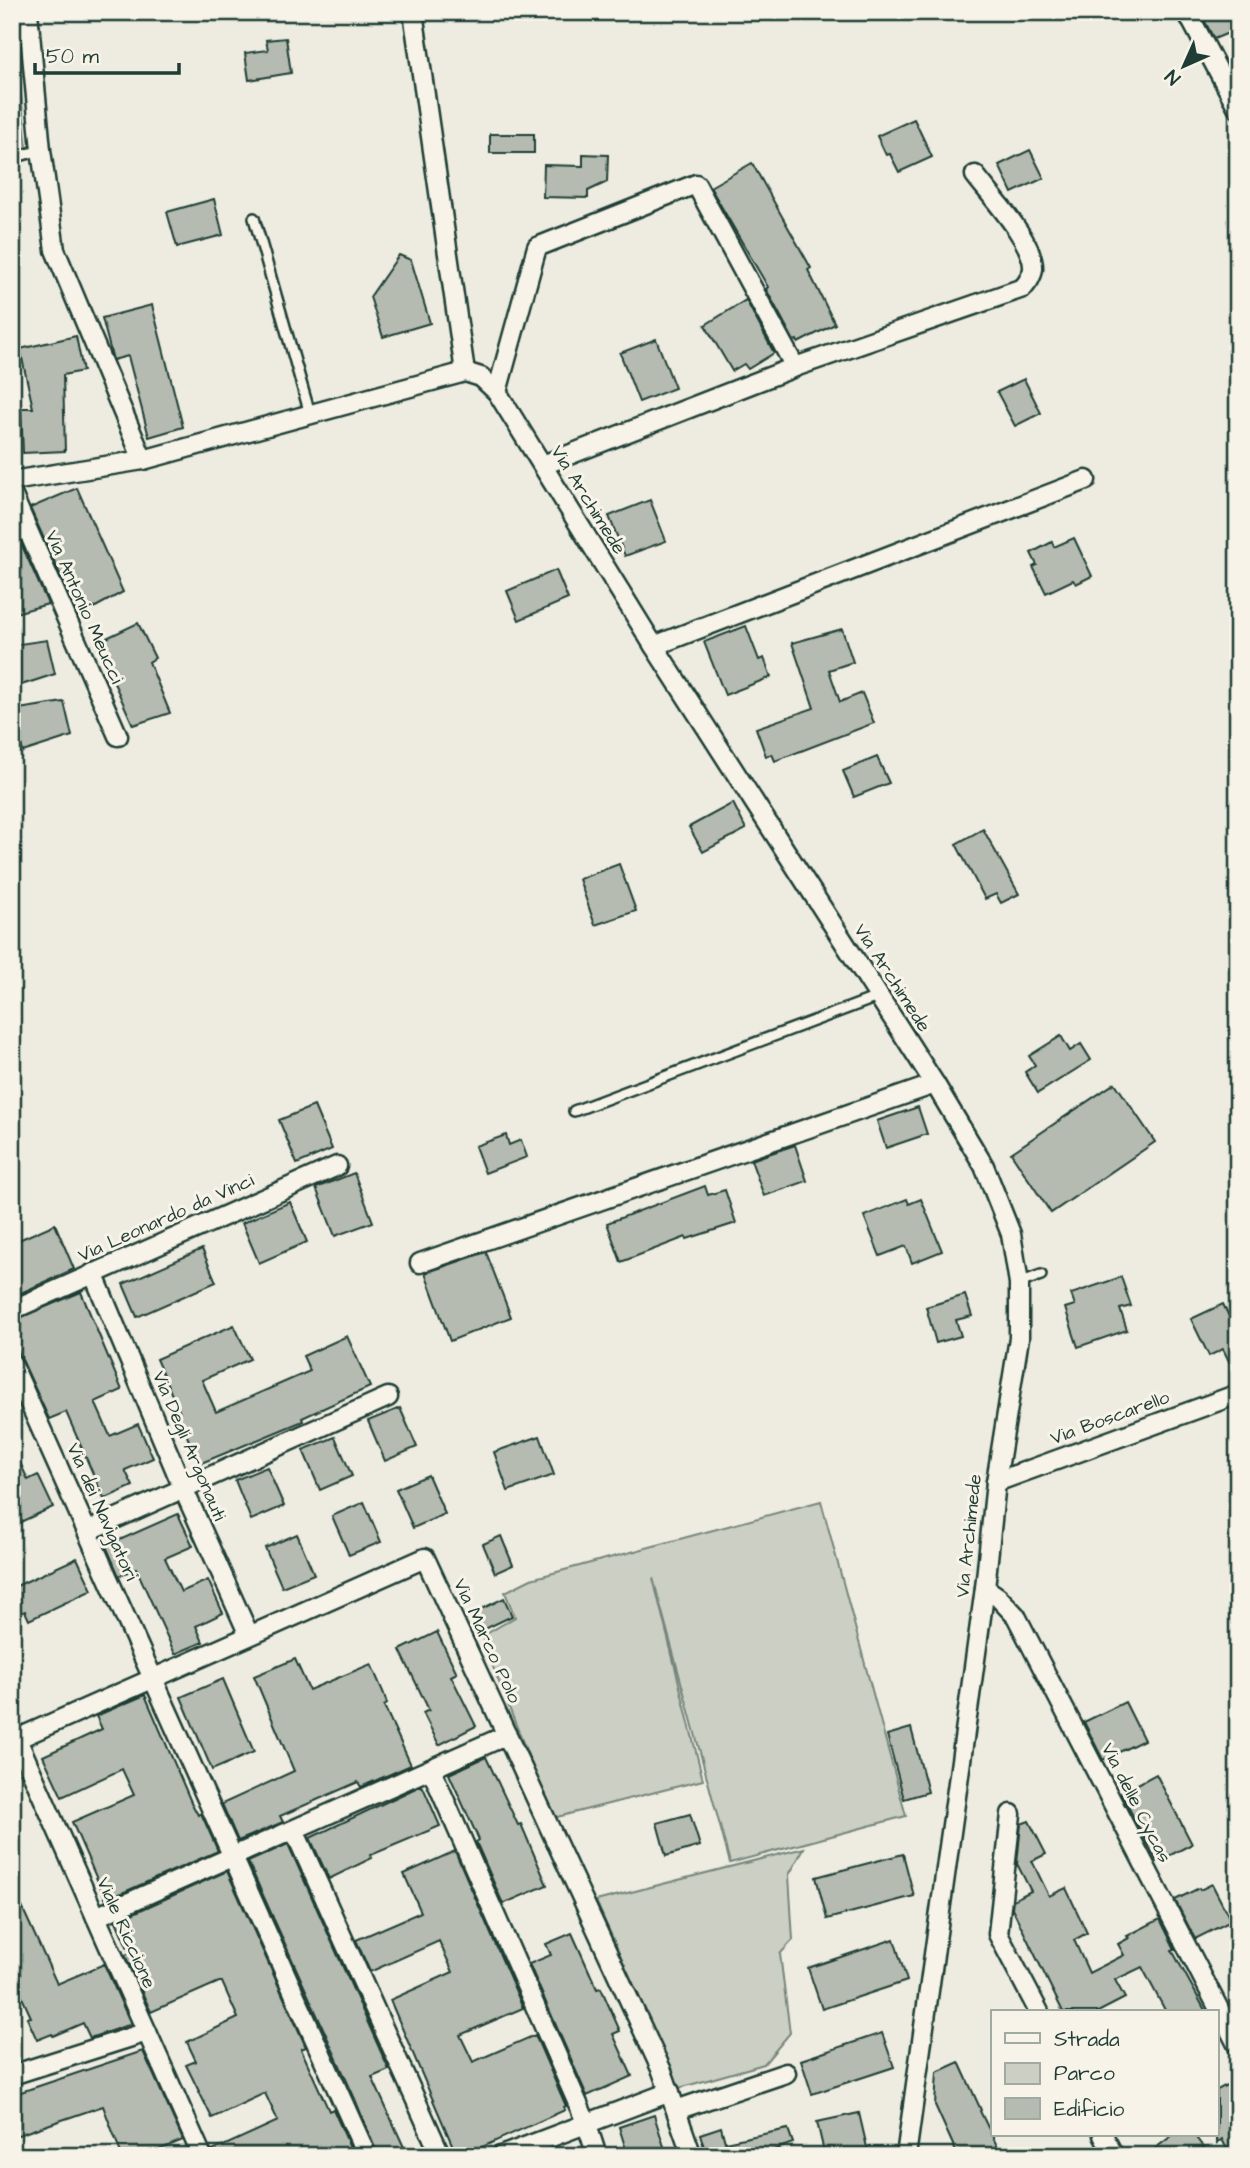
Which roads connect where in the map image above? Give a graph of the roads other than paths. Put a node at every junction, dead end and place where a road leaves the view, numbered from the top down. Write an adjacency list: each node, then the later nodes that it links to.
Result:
1 (28, 12): 5 (street)
2 (413, 12): 10 (street)
3 (1187, 12): 4 (street)
4 (1238, 108)
5 (41, 150): 6 (lane); 13 (street)
6 (12, 159)
7 (975, 175): 9 (street)
8 (254, 218): 12 (lane)
9 (795, 367): 11 (street); 14 (street)
10 (465, 372): 11 (street, Via Archimede); 12 (street)
11 (497, 392): 14 (street, Via Archimede)
12 (310, 414): 13 (street)
13 (143, 460): 16 (street)
14 (543, 466): 18 (street, Via Archimede)
15 (1086, 480): 18 (street)
16 (12, 481)
17 (12, 494): 19 (street, Via Antonio Meucci)
18 (654, 646): 20 (street, Via Archimede)
19 (118, 737)
20 (880, 996): 21 (street, Via Archimede); 22 (lane)
21 (935, 1084): 24 (street); 27 (street, Via Archimede)
22 (574, 1111)
23 (337, 1166): 25 (street, Via Leonardo da Vinci)
24 (420, 1264)
25 (93, 1273): 28 (street, Via Leonardo da Vinci); 33 (street, Via Degli Argonauti)
26 (1041, 1275): 27 (lane)
27 (1019, 1283): 32 (street, Via Archimede)
28 (12, 1310)
29 (12, 1364): 34 (street, Via dei Navigatori)
30 (1238, 1394): 32 (street, Via Boscarello)
31 (388, 1398): 33 (street)
32 (996, 1482): 35 (street, Via Archimede)
33 (183, 1488): 34 (street); 36 (street, Via Degli Argonauti)
34 (88, 1531): 37 (street, Via dei Navigatori)
35 (985, 1588): 47 (street, Via delle Cycas); 61 (street, Via Archimede)
36 (249, 1635): 37 (street, Via Marco Polo); 38 (street, Via Marco Polo)
37 (154, 1677): 39 (street, Via Marco Polo); 43 (street, Via dei Navigatori)
38 (507, 1735): 40 (street); 50 (street, Via Marco Polo)
39 (14, 1736): 44 (street, Viale Riccione)
40 (431, 1769): 42 (street); 52 (street)
41 (1011, 1814): 45 (street)
42 (293, 1830): 43 (street); 57 (street)
43 (233, 1857): 44 (street); 56 (street, Via dei Navigatori)
44 (96, 1917): 46 (street, Viale Riccione)
45 (1038, 2010)
46 (147, 2032): 49 (street); 55 (street, Viale Riccione)
47 (1238, 2046)
48 (786, 2073): 51 (street)
49 (12, 2075)
50 (670, 2092): 51 (street, Via Marco Polo); 52 (street)
51 (676, 2110): 60 (street, Via Marco Polo)
52 (586, 2122): 54 (street); 59 (street)
53 (1104, 2136): 62 (street)
54 (521, 2152): 58 (street)
55 (202, 2156)
56 (367, 2156)
57 (441, 2156)
58 (501, 2156)
59 (597, 2156)
60 (692, 2156)
61 (906, 2156)
62 (1114, 2156)

